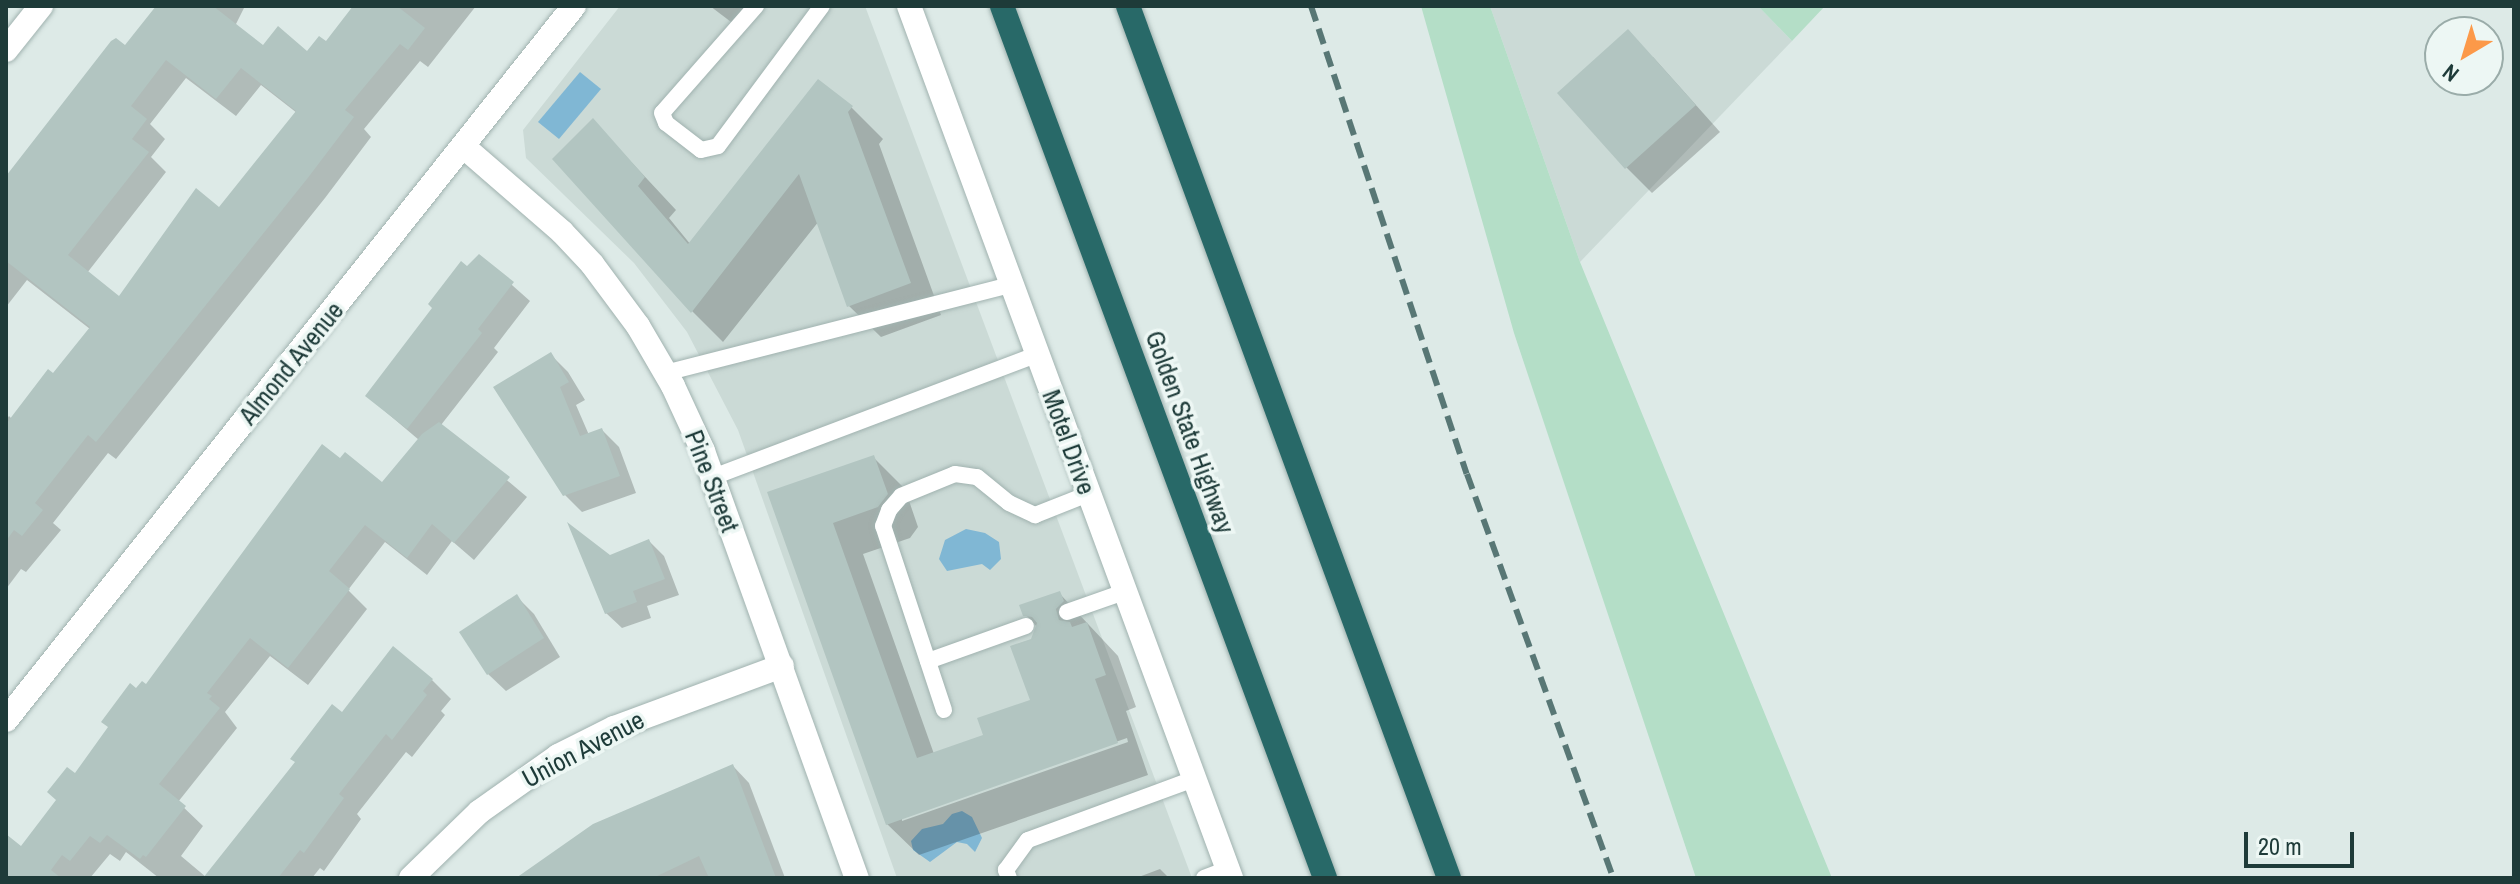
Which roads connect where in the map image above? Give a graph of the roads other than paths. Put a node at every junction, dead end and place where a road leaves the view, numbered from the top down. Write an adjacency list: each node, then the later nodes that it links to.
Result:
1 (41, 6): 8 (street)
2 (574, 6): 9 (street, Almond Avenue)
3 (756, 6): 4 (lane)
4 (822, 6)
5 (909, 6): 10 (street, Motel Drive)
6 (1002, 6): 28 (highway, Golden State Highway)
7 (1128, 6): 29 (highway)
8 (6, 50)
9 (464, 147): 12 (street, Pine Street); 21 (street, Almond Avenue)
10 (1011, 285): 11 (street, Motel Drive); 12 (lane)
11 (1036, 355): 13 (lane); 14 (street, Motel Drive)
12 (665, 373): 13 (street, Pine Street)
13 (713, 477): 19 (street, Pine Street)
14 (1088, 494): 15 (street, Motel Drive); 18 (lane)
15 (1124, 592): 16 (lane); 22 (street, Motel Drive)
16 (1067, 612)
17 (1026, 626): 18 (lane)
18 (928, 661): 20 (lane)
19 (782, 666): 24 (street, Union Avenue); 25 (street, Pine Street)
20 (944, 710)
21 (6, 720)
22 (1194, 779): 23 (street, Motel Drive); 26 (lane)
23 (1230, 874): 27 (lane)
24 (411, 878)
25 (857, 878)
26 (1009, 878)
27 (1204, 878)
28 (1325, 878)
29 (1449, 878)

